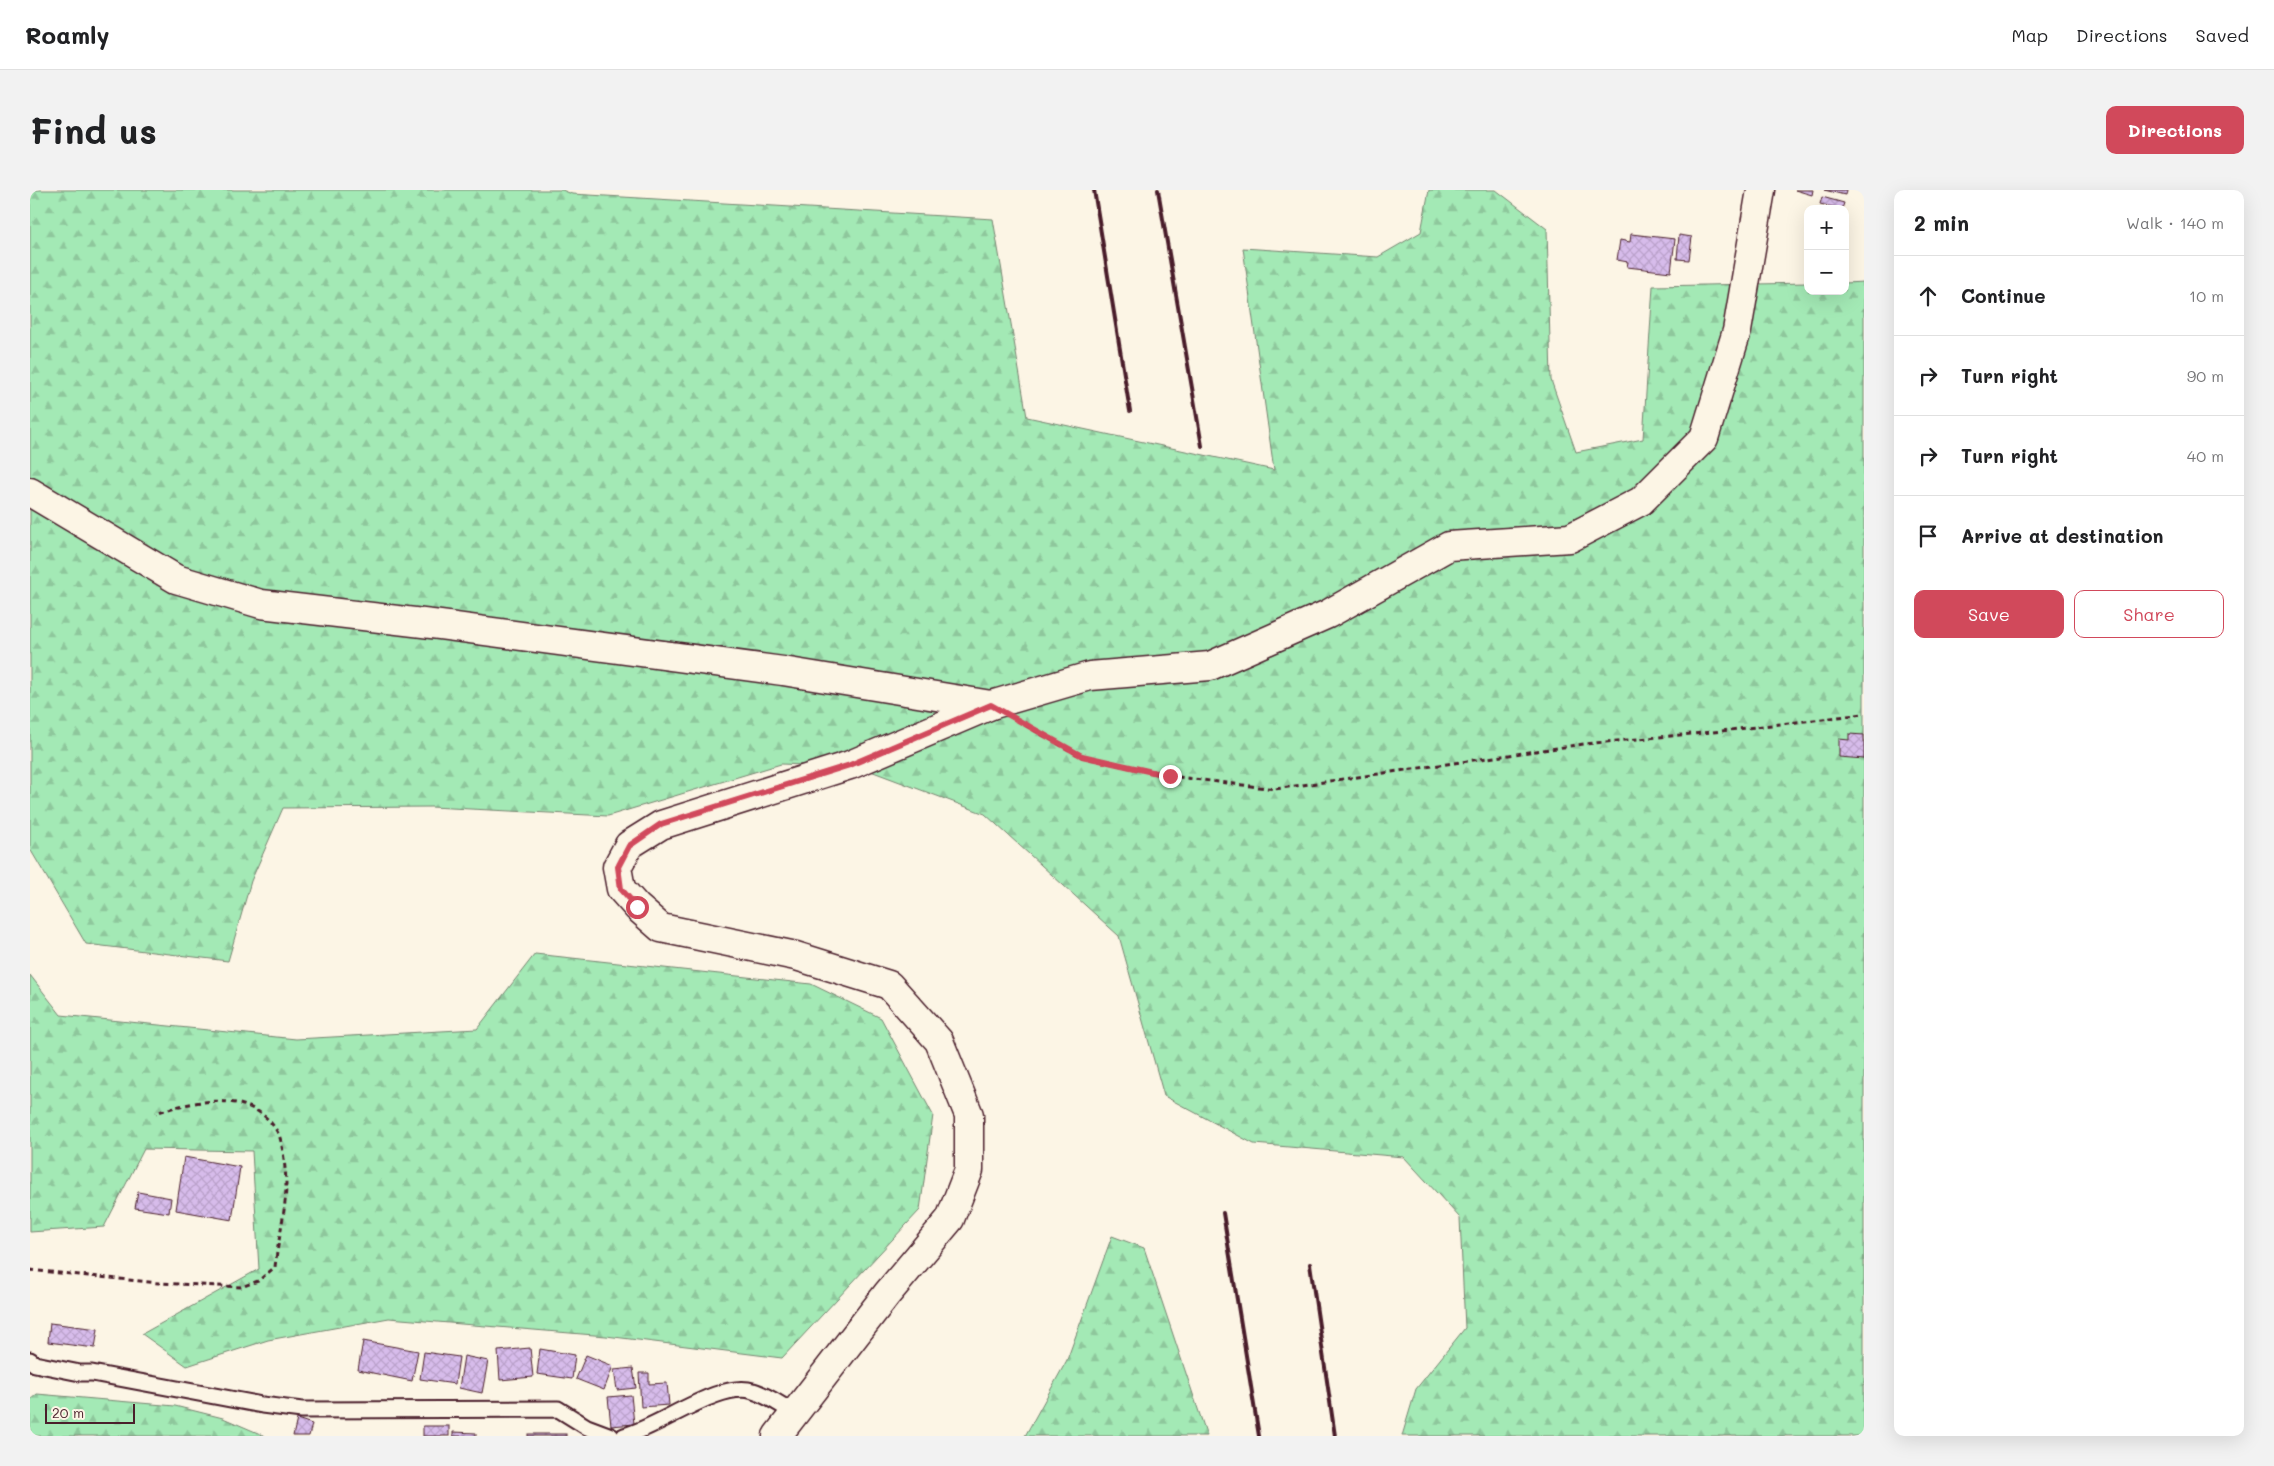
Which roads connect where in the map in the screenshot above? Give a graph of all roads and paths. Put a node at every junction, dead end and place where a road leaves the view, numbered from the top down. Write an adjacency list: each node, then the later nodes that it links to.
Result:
1 (1761, 190): 3 (street)
2 (30, 492): 3 (street)
3 (991, 705): 4 (path); 8 (street)
4 (1864, 714)
5 (156, 1113): 6 (path)
6 (30, 1270)
7 (30, 1360): 9 (lane)
8 (795, 1413): 10 (lane); 11 (street)
9 (611, 1436)
10 (624, 1436)
11 (777, 1436)

